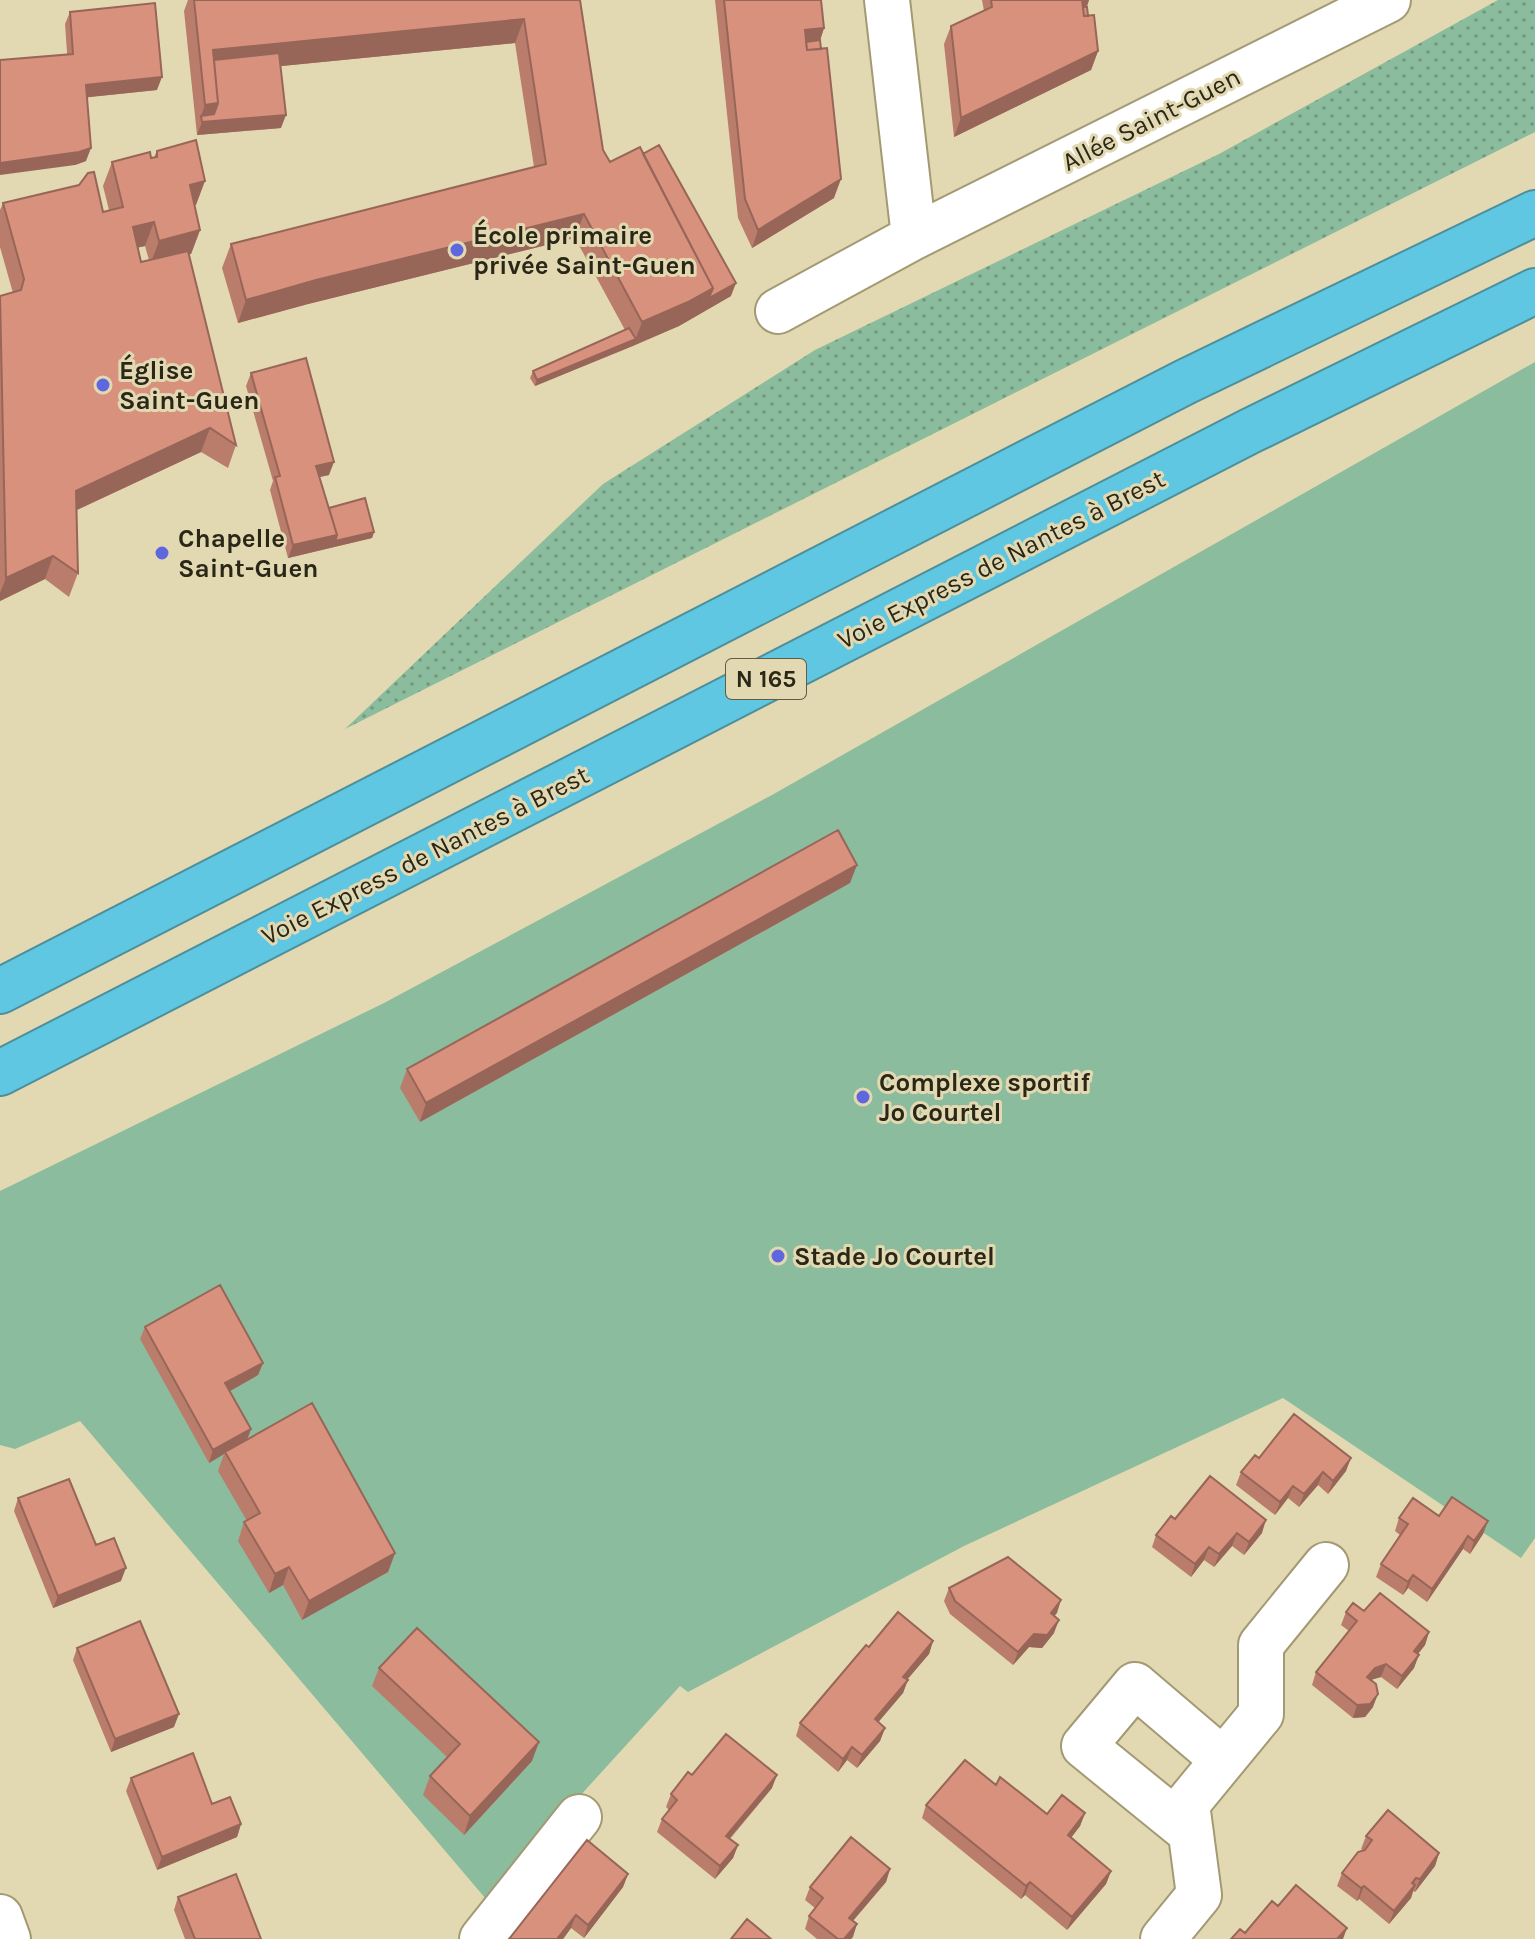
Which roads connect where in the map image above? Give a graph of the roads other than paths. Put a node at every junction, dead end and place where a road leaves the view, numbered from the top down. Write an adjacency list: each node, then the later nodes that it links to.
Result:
1 (887, 0): 4 (street)
2 (1388, 0): 4 (street, Allée Saint-Guen)
3 (1535, 213): 7 (highway, N 165)
4 (914, 237): 6 (street, Allée Saint-Guen)
5 (1535, 291): 8 (highway, Voie Express de Nantes à Brest / N 165)
6 (778, 311)
7 (0, 991)
8 (0, 1073)
9 (1326, 1565): 10 (street)
10 (1223, 1760): 12 (street); 12 (street)
11 (579, 1817): 15 (street)
12 (1191, 1833): 16 (street)
13 (0, 1917): 14 (street)
14 (8, 1939)
15 (482, 1939)
16 (1163, 1939)

